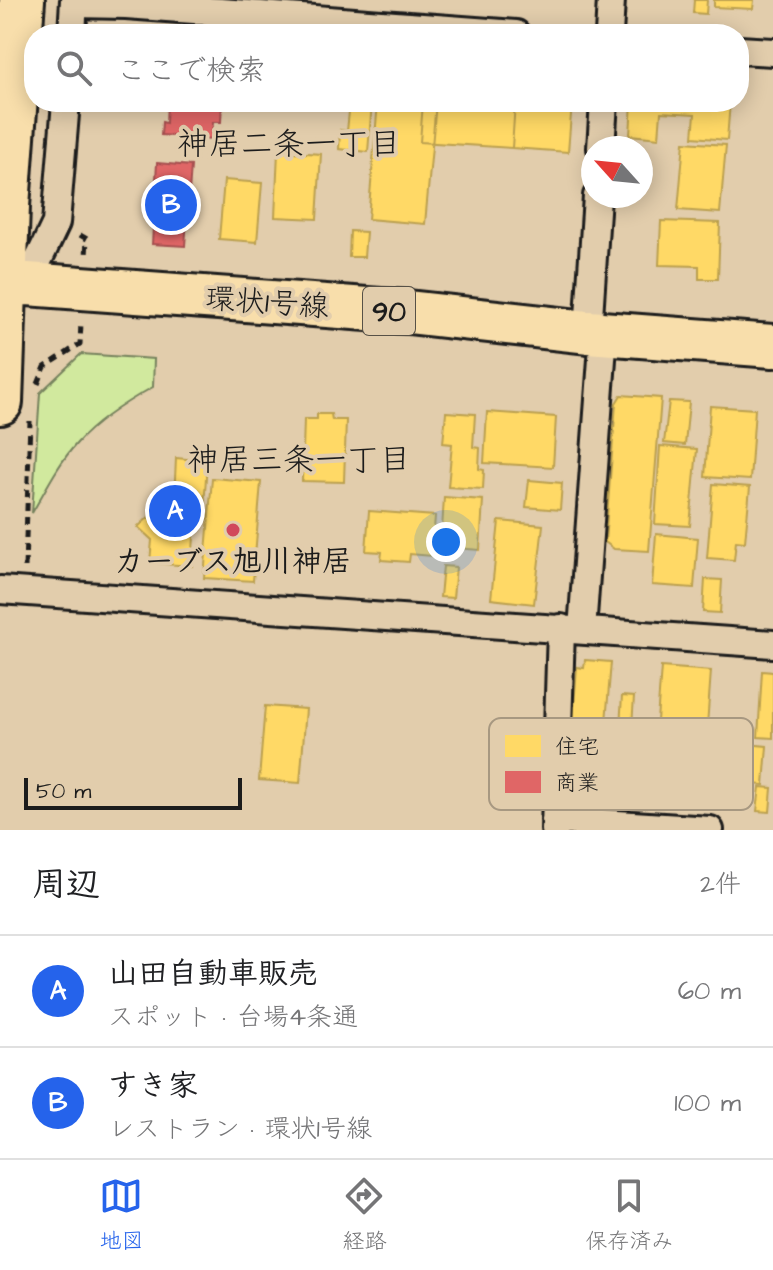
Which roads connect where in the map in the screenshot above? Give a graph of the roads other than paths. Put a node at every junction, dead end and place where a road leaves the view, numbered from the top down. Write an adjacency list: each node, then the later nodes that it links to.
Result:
1 (22, 0): 13 (highway)
2 (611, 0): 6 (street)
3 (74, 2): 4 (street); 5 (street)
4 (73, 24)
5 (382, 24)
6 (610, 24)
7 (749, 51): 8 (street)
8 (773, 52)
9 (65, 112): 13 (street)
10 (603, 112): 11 (street)
11 (602, 136)
12 (597, 208): 14 (street)
13 (10, 285): 14 (main road, 環状1号線 / 90); 16 (highway)
14 (596, 332): 15 (main road, 環状1号線 / 90); 18 (street)
15 (773, 346)
16 (22, 404)
17 (12, 591): 18 (street)
18 (572, 629): 19 (street); 20 (street)
19 (773, 644)
20 (564, 718)
21 (555, 825): 22 (street)
22 (710, 830)

